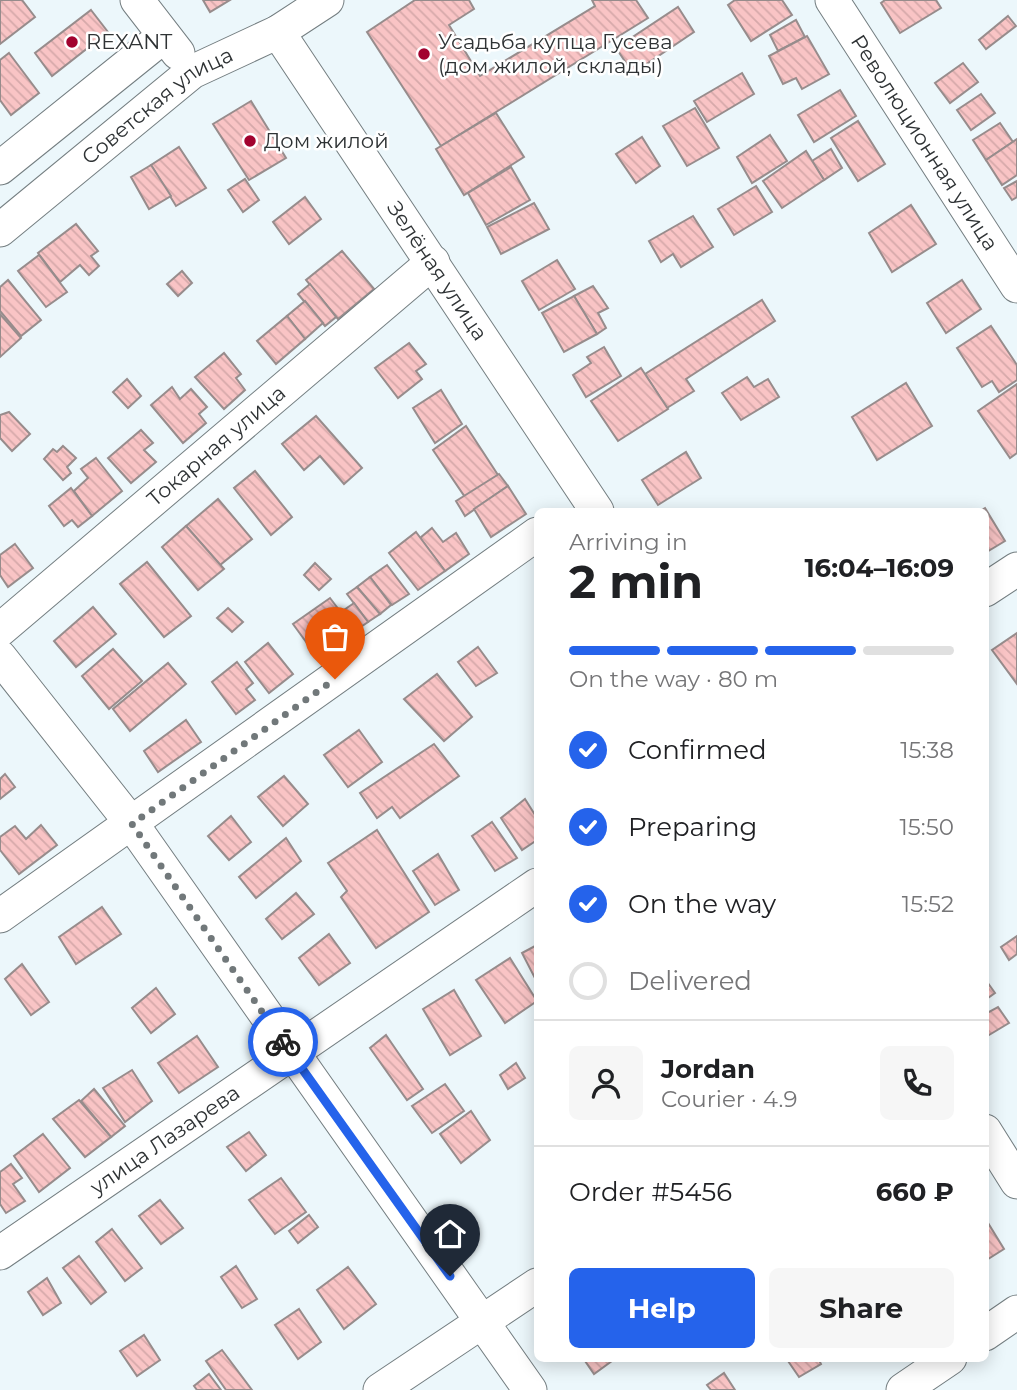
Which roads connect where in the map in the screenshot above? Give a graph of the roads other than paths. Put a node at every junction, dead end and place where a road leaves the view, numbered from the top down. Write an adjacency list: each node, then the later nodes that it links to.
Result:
1 (137, 0): 5 (street)
2 (327, 0): 4 (street, Советская улица)
3 (832, 0): 10 (street, Революционная улица)
4 (278, 32): 6 (street, Советская улица); 9 (street, Зелёная улица)
5 (164, 36): 6 (street); 7 (street)
6 (192, 72): 8 (street, Советская улица)
7 (0, 168)
8 (0, 230)
9 (433, 262): 11 (street, Зелёная улица); 15 (street, Токарная улица)
10 (1017, 286)
11 (585, 507)
12 (534, 536): 17 (street)
13 (1017, 569): 14 (street)
14 (989, 587)
15 (0, 630)
16 (0, 657): 17 (street)
17 (132, 824): 19 (street); 20 (street)
18 (534, 887): 20 (street, улица Лазарева)
19 (0, 916)
20 (291, 1054): 23 (street, улица Лазарева); 26 (street)
21 (989, 1137): 22 (street)
22 (1017, 1182)
23 (0, 1254)
24 (534, 1287): 26 (street)
25 (1017, 1312): 27 (street)
26 (481, 1320): 29 (street); 30 (street)
27 (989, 1331)
28 (944, 1362): 31 (street)
29 (380, 1390)
30 (530, 1390)
31 (903, 1390)

